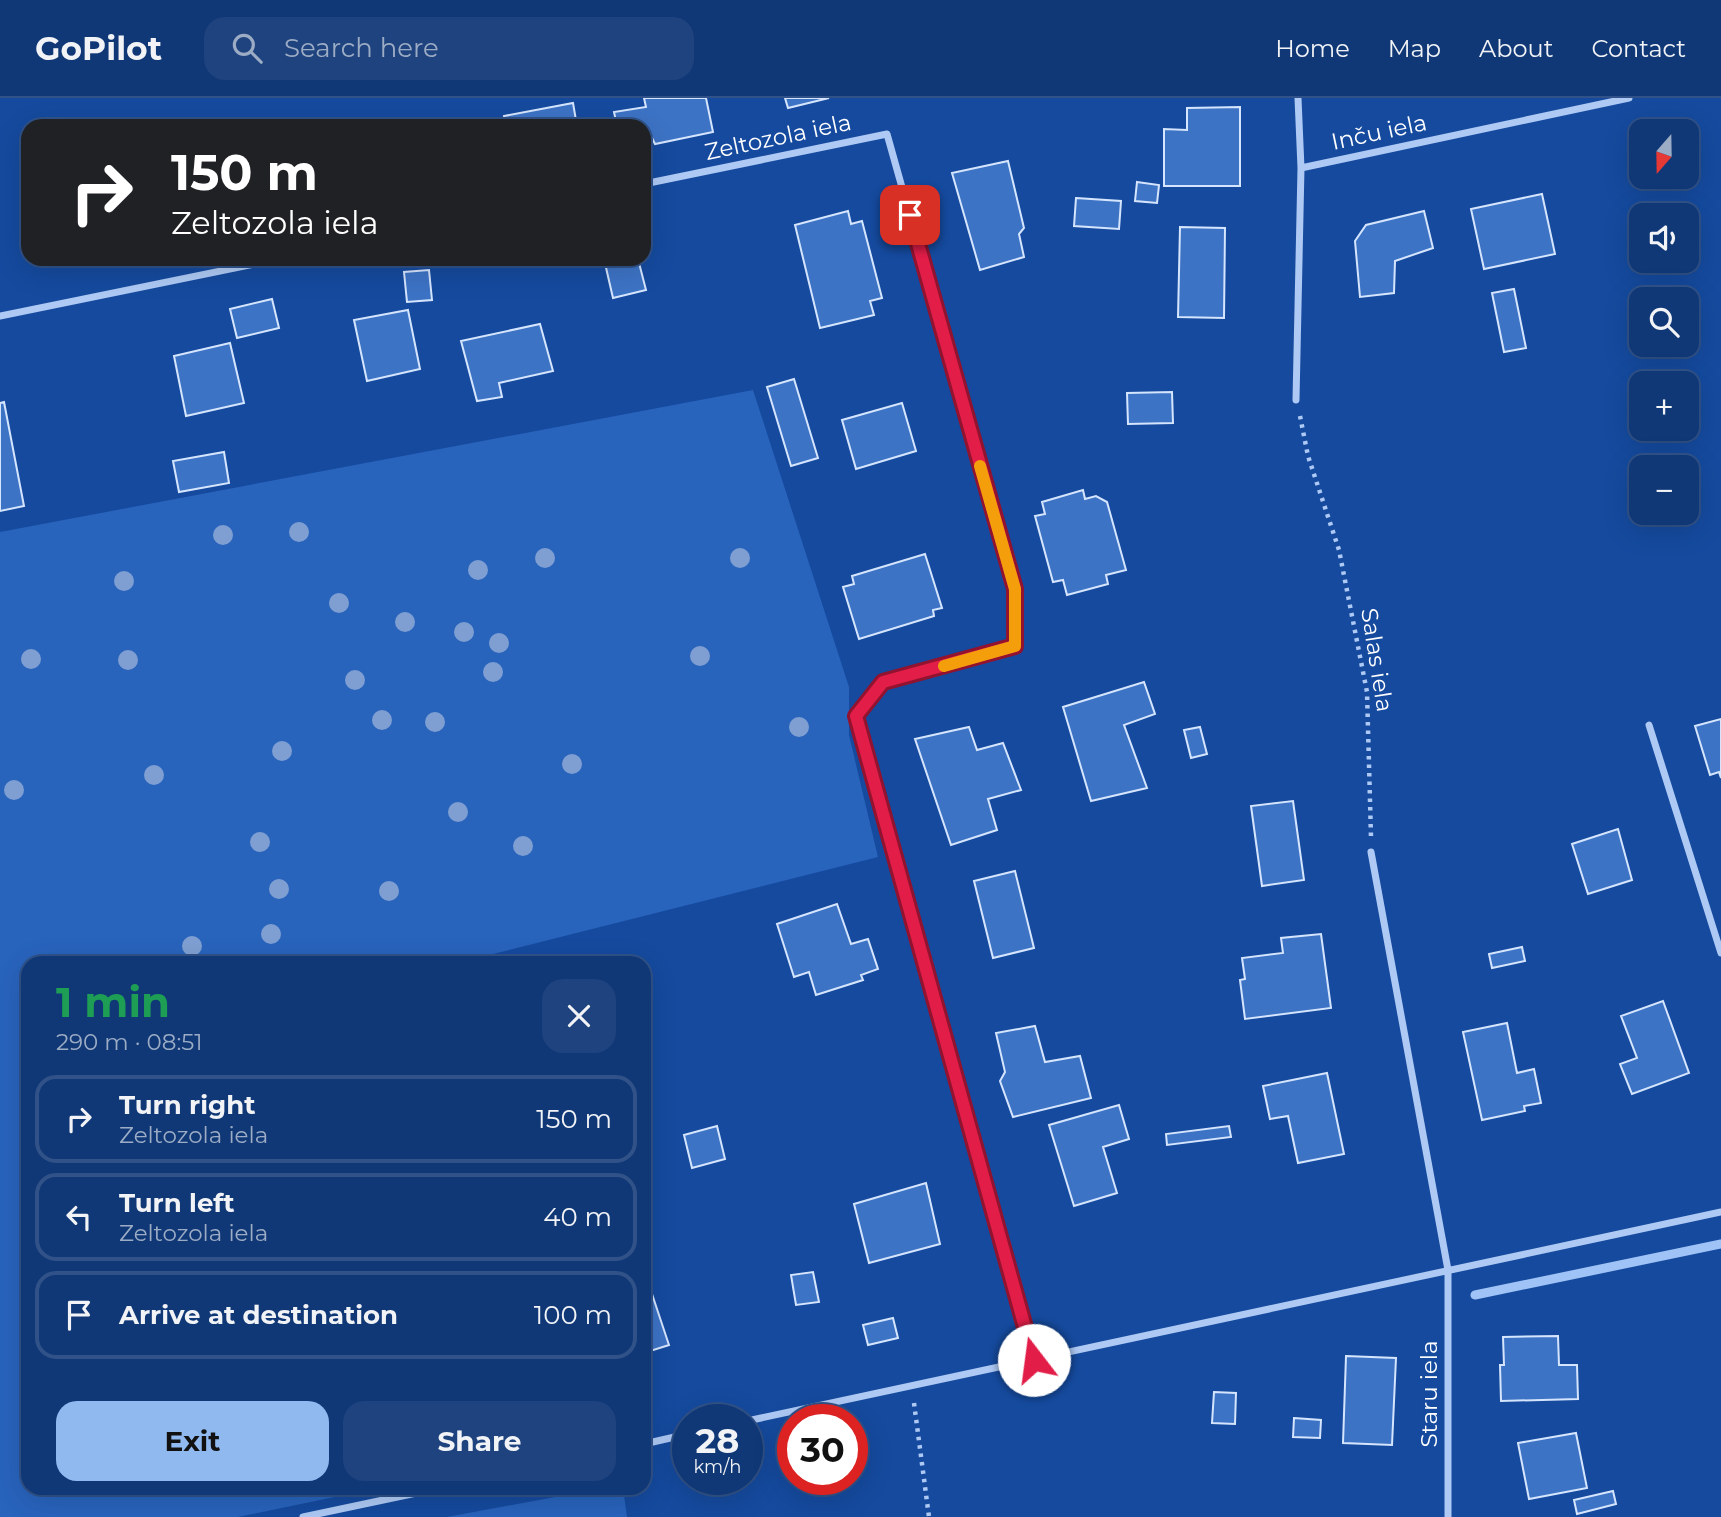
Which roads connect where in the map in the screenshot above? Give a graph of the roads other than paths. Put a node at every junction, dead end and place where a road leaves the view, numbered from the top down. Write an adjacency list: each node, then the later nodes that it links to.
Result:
1 (1298, 98): 3 (street)
2 (1629, 98): 3 (street, Inču iela)
3 (1301, 168): 7 (street)
4 (651, 183): 13 (street, Zeltozola iela)
5 (245, 266): 6 (street)
6 (0, 316)
7 (1296, 400)
8 (1649, 725): 10 (street)
9 (1371, 852): 12 (street)
10 (1721, 953)
11 (1721, 1212): 12 (street)
12 (1448, 1270): 13 (street); 19 (street, Staru iela)
13 (1034, 1360): 14 (street)
14 (763, 1418)
15 (672, 1438): 16 (street)
16 (651, 1442)
17 (407, 1495): 18 (street)
18 (303, 1517)
19 (1448, 1517)

